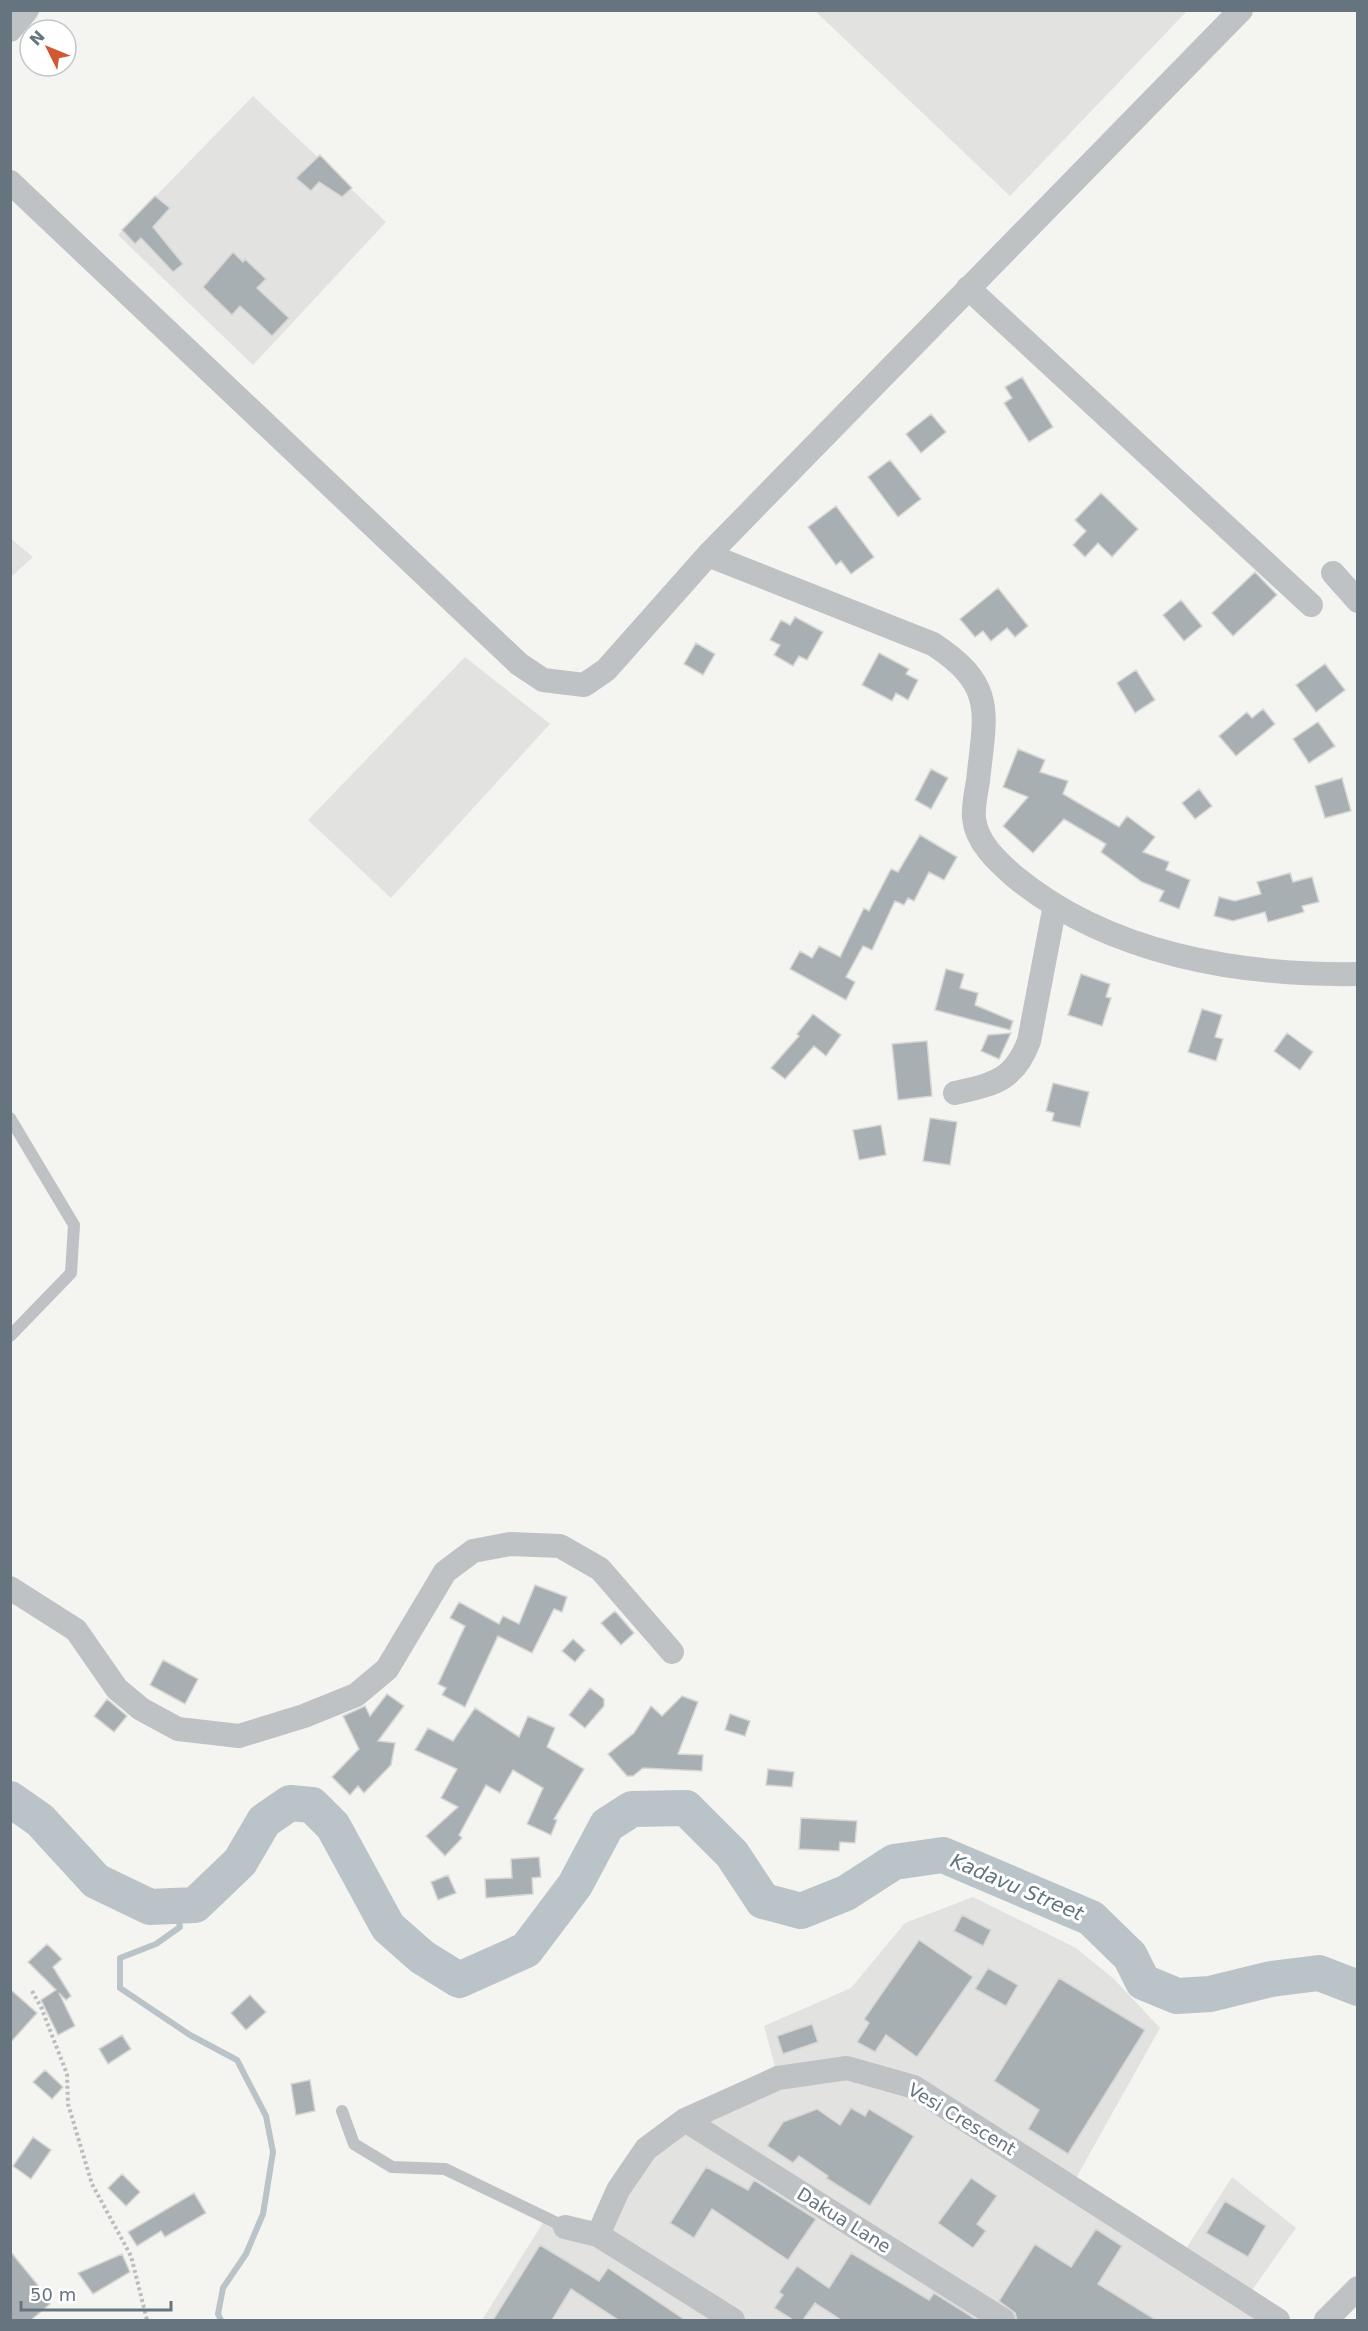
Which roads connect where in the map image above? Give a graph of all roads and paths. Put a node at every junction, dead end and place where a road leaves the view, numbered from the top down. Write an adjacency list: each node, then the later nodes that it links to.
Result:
1 (27, 10): 3 (street)
2 (1241, 10): 5 (street)
3 (10, 30)
4 (10, 182): 6 (street)
5 (968, 288): 6 (street); 9 (street)
6 (708, 555): 10 (street)
7 (1333, 573): 8 (street)
8 (1358, 601)
9 (1311, 605)
10 (1055, 905): 11 (street); 12 (street)
11 (1358, 974)
12 (955, 1093)
13 (10, 1118): 14 (lane)
14 (10, 1336)
15 (10, 1588): 16 (street)
16 (672, 1652)
17 (32, 1991): 23 (path)
18 (342, 2111): 20 (lane)
19 (685, 2120): 21 (street, Vesi Crescent); 25 (street, Dakua Lane); 26 (street, Vesi Crescent)
20 (565, 2227): 21 (street)
21 (598, 2235): 24 (street)
22 (1358, 2288): 27 (street)
23 (147, 2320)
24 (733, 2320)
25 (1003, 2320)
26 (1278, 2320)
27 (1326, 2320)

